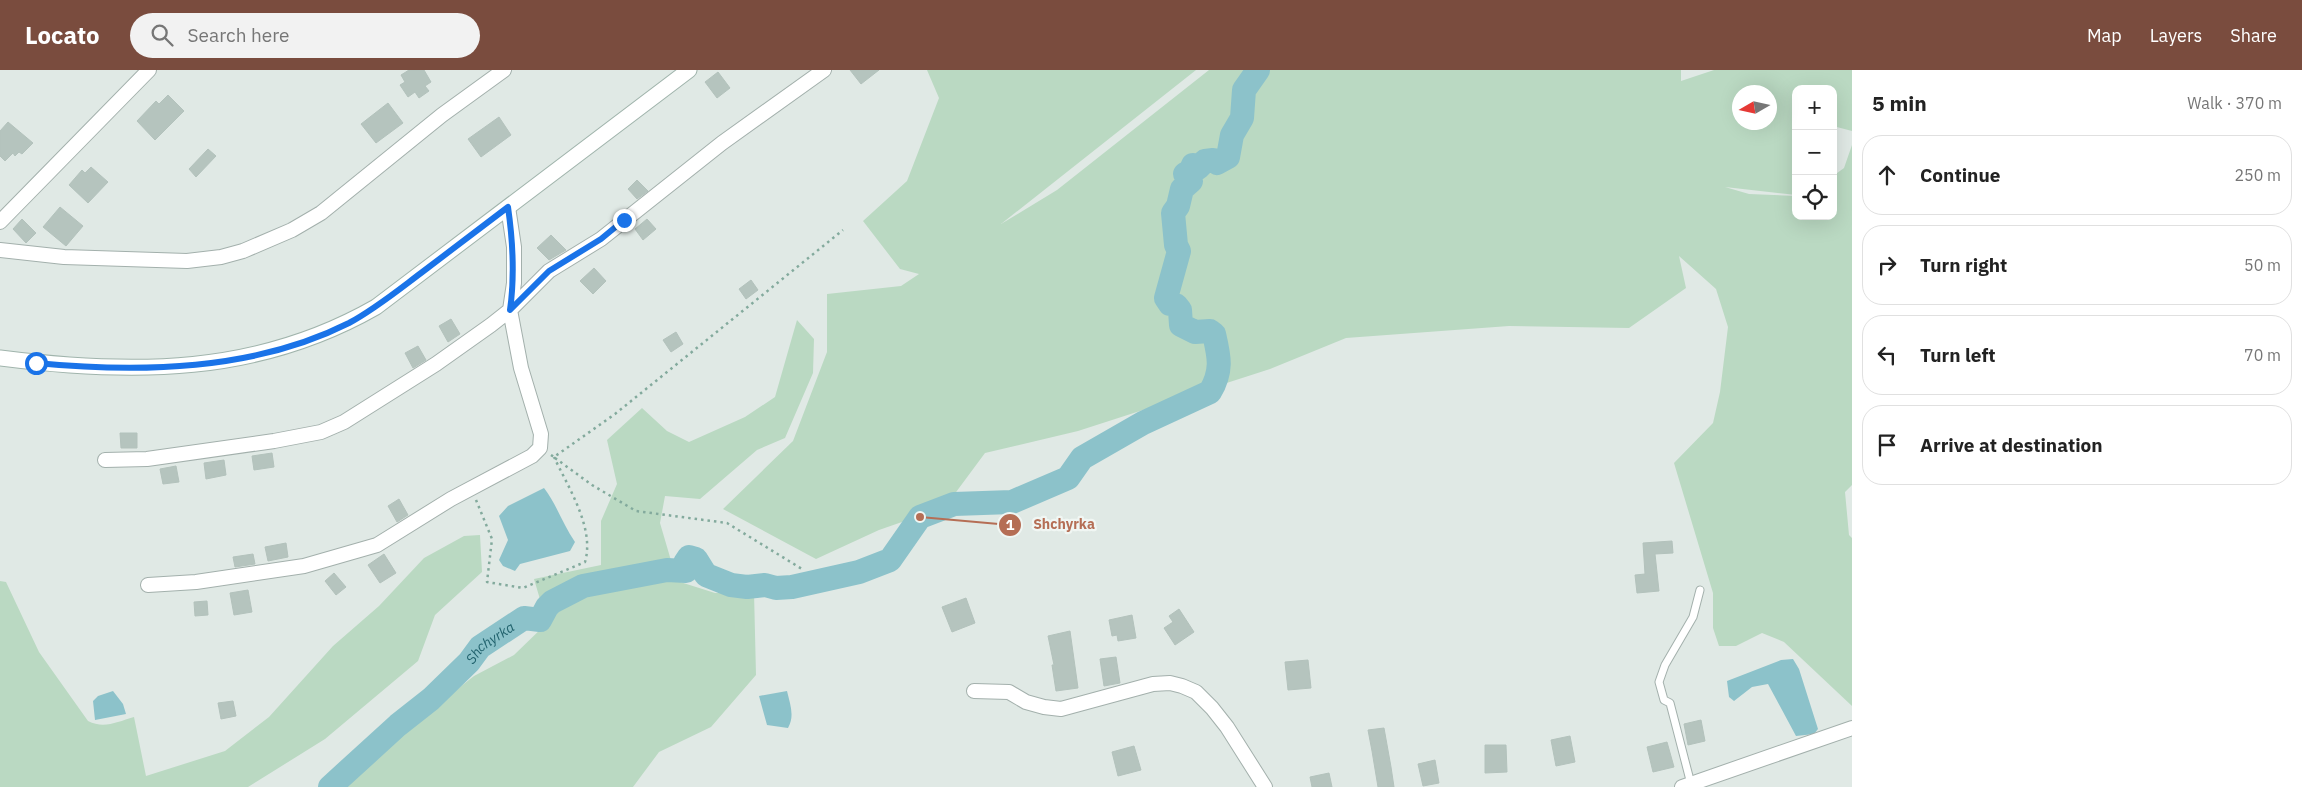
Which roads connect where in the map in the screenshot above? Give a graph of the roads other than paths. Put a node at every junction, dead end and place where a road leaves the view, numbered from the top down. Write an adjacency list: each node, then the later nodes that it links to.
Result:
1 (149, 70): 5 (street)
2 (504, 70): 8 (street)
3 (689, 70): 6 (street)
4 (824, 70): 9 (street)
5 (136, 76): 7 (street)
6 (508, 207): 9 (street); 10 (street)
7 (0, 222)
8 (0, 250)
9 (510, 310): 11 (street); 12 (street)
10 (0, 358)
11 (105, 460)
12 (148, 585)
13 (1700, 590): 16 (lane)
14 (974, 691): 17 (street)
15 (1852, 728): 16 (street)
16 (1687, 786)
17 (1265, 787)

